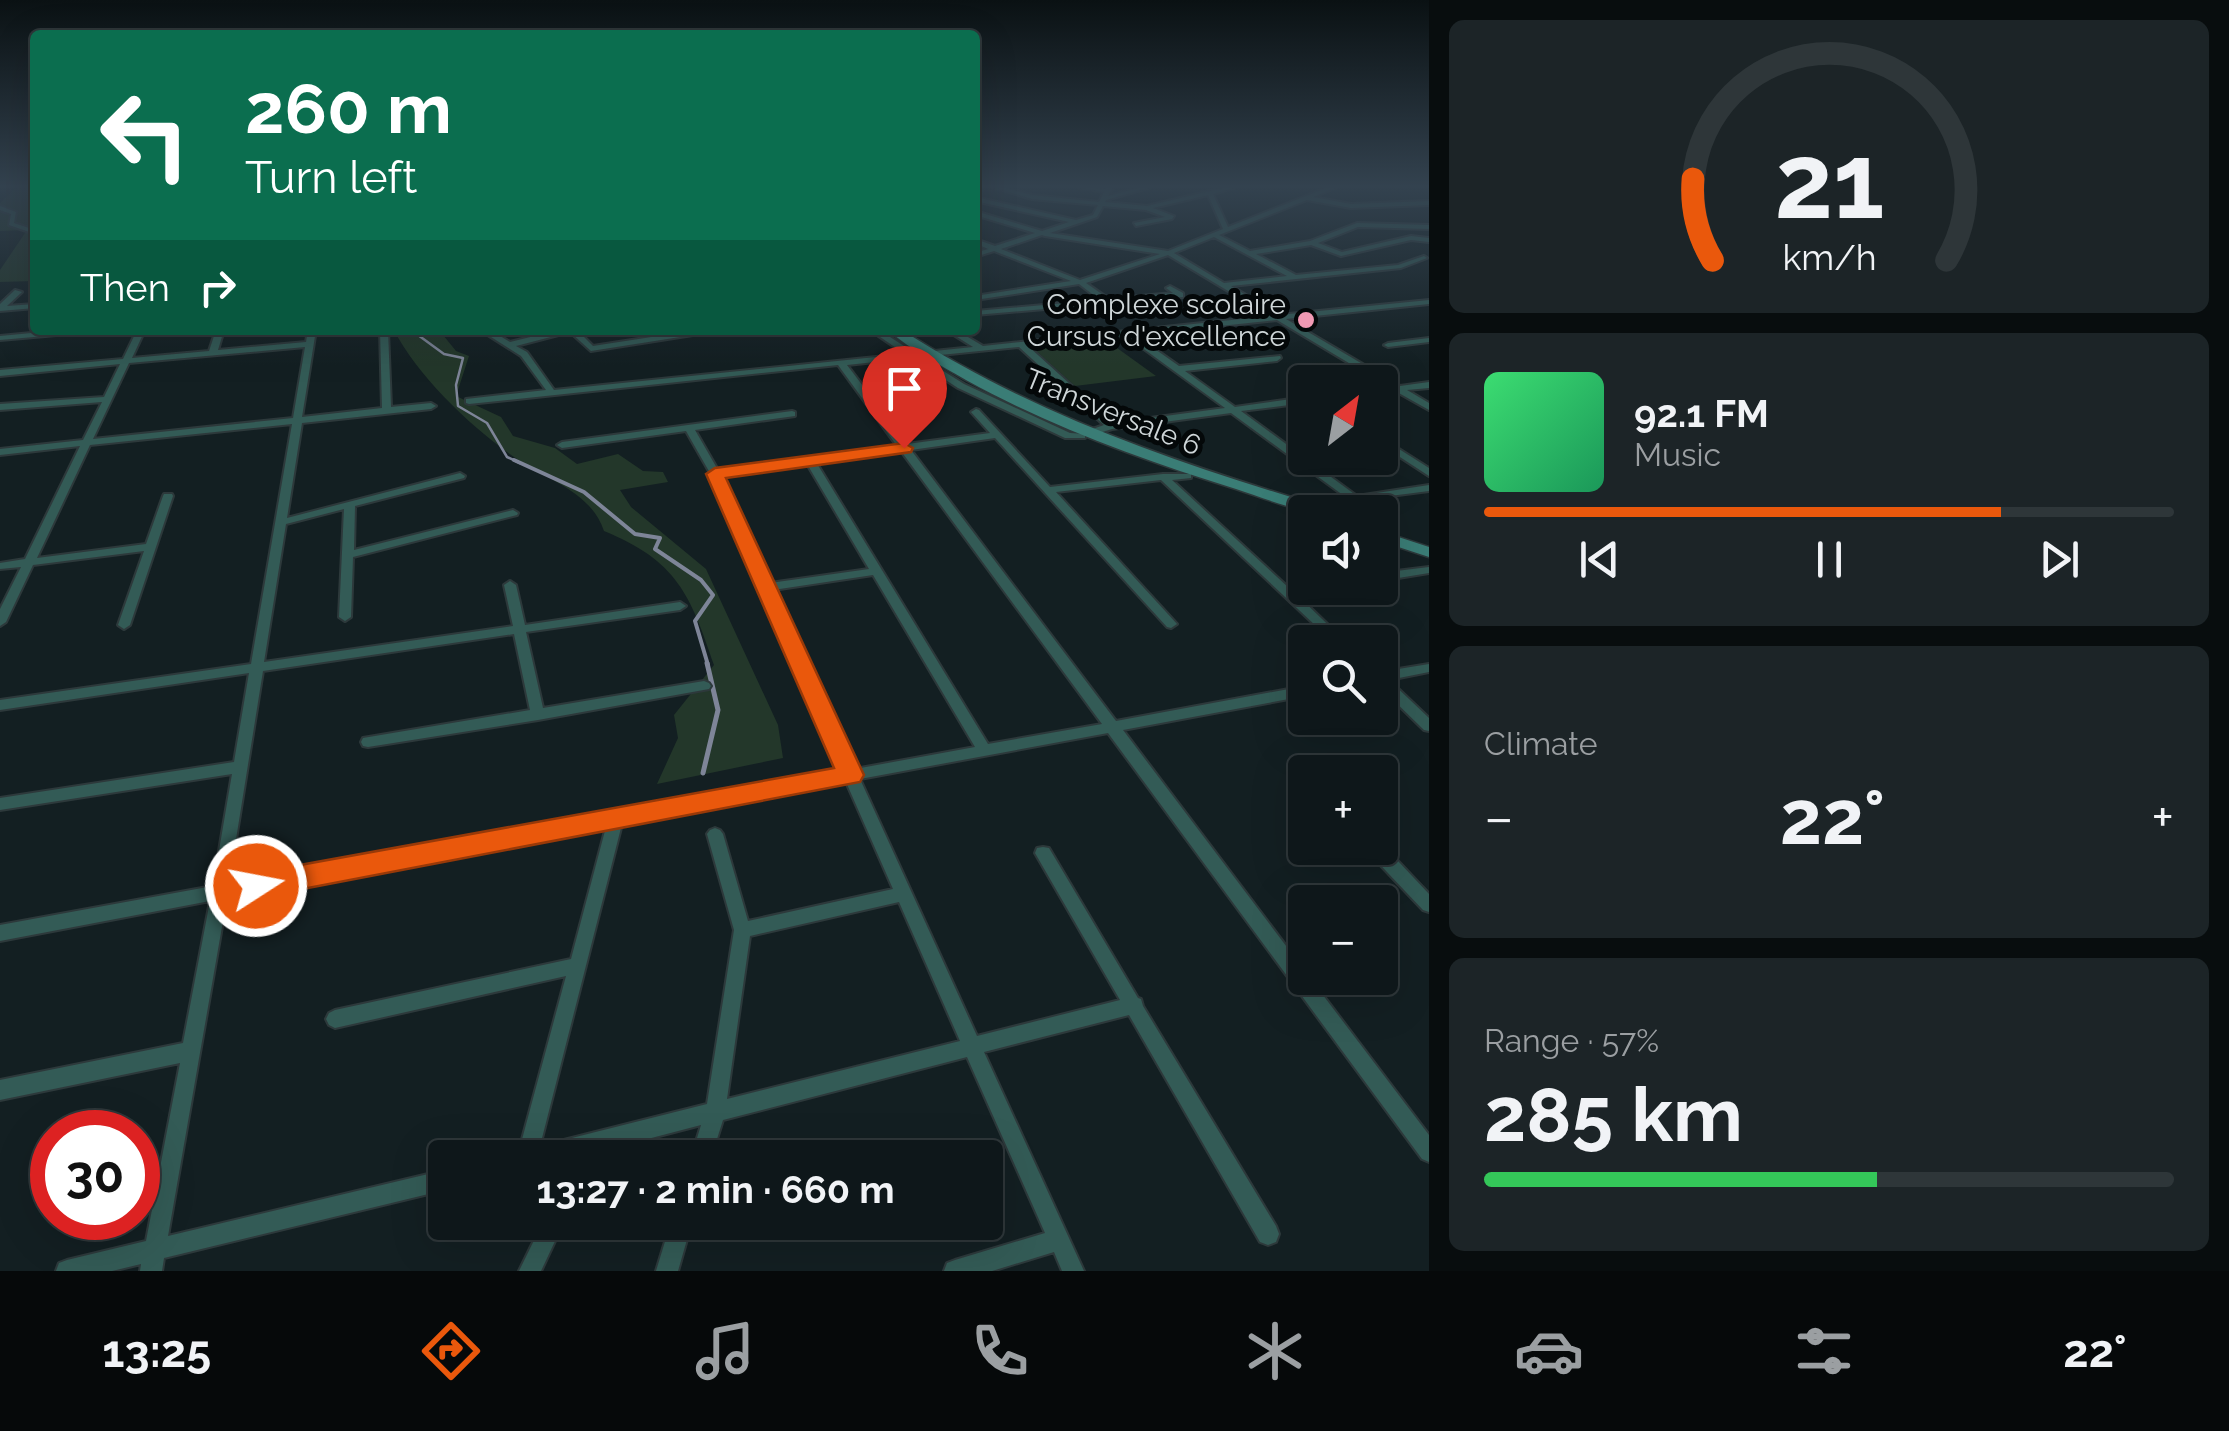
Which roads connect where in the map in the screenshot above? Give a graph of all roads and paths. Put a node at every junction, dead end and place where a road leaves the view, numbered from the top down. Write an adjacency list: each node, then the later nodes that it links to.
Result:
1 (987, 246): 10 (street)
2 (1008, 246): 10 (street)
3 (1087, 246): 11 (street)
4 (1120, 246): 12 (street)
5 (1186, 246): 12 (street)
6 (1236, 246): 14 (street)
7 (1294, 246): 14 (street)
8 (1320, 246): 9 (street)
9 (1374, 246)
10 (997, 250): 13 (street); 17 (street)
11 (1071, 252)
12 (1169, 253): 17 (street); 18 (street)
13 (980, 254)
14 (1251, 254): 16 (street)
15 (1424, 258): 16 (street)
16 (1296, 278): 18 (street)
17 (1080, 282): 21 (street); 22 (street)
18 (1223, 285): 27 (street)
19 (1170, 288): 22 (street)
20 (18, 292): 25 (street)
21 (980, 297)
22 (1108, 302): 26 (street)
23 (1429, 302): 27 (street)
24 (30, 306): 25 (street)
25 (0, 308)
26 (980, 313)
27 (1278, 318): 28 (street); 53 (street)
28 (1128, 333): 44 (street); 54 (street)
29 (34, 335): 42 (street)
30 (139, 335): 51 (street)
31 (219, 335): 48 (street)
32 (384, 335): 66 (street)
33 (492, 335): 46 (street)
34 (550, 335): 46 (street)
35 (576, 335): 36 (street)
36 (680, 335)
37 (883, 335): 49 (street)
38 (892, 335): 49 (main road, Transversale 6)
39 (899, 335): 49 (main road, Transversale 6)
40 (959, 335): 47 (street)
41 (311, 337): 48 (street); 69 (street)
42 (0, 338)
43 (1429, 340): 45 (street)
44 (1021, 344): 47 (street); 70 (street)
45 (1388, 344)
46 (509, 345): 58 (street)
47 (980, 347): 49 (street)
48 (214, 353): 51 (street)
49 (920, 355): 52 (street); 72 (main road, Transversale 6); 72 (main road, Transversale 6)
50 (1277, 358): 54 (street)
51 (126, 361): 55 (street); 59 (street)
52 (841, 363): 58 (street); 76 (street)
53 (1357, 365)
54 (1178, 369): 65 (street)
55 (0, 373)
56 (1429, 384): 57 (street)
57 (1398, 389): 64 (street)
58 (551, 391): 60 (street)
59 (108, 398): 63 (street); 74 (street)
60 (470, 401)
61 (1288, 402): 65 (street)
62 (431, 406): 66 (street)
63 (0, 407)
64 (1429, 407)
65 (1232, 408): 70 (street); 85 (street)
66 (387, 411): 69 (street)
67 (976, 412): 73 (street)
68 (792, 414): 71 (street)
69 (300, 420): 74 (street); 93 (street)
70 (1111, 426): 72 (street)
71 (690, 428): 75 (street); 81 (street)
72 (1090, 433): 83 (main road, Transversale 6); 88 (street); 89 (main road, Transversale 6)
73 (998, 436): 76 (street); 86 (street)
74 (86, 443): 77 (street); 98 (street)
75 (562, 445)
76 (904, 448): 79 (street); 123 (street)
77 (0, 452)
78 (1398, 452): 80 (street)
79 (810, 461): 81 (street); 101 (street)
80 (1429, 473)
81 (715, 474): 104 (street)
82 (460, 476): 90 (street)
83 (1187, 476): 84 (street); 91 (main road, Transversale 6)
84 (1163, 478): 86 (street); 106 (street)
85 (1429, 488)
86 (1048, 490): 110 (street)
87 (168, 496): 95 (street)
88 (1288, 497)
89 (1288, 501)
90 (350, 504): 93 (street); 97 (street)
91 (1288, 508)
92 (513, 513): 97 (street)
93 (282, 522): 115 (street)
94 (1398, 539): 96 (main road)
95 (150, 547): 98 (street); 111 (street)
96 (1429, 548)
97 (348, 555): 108 (street)
98 (28, 562): 99 (street); 109 (street)
99 (0, 566)
100 (1429, 570): 102 (street)
101 (876, 571): 104 (street); 125 (street)
102 (1398, 574)
103 (510, 586): 113 (street)
104 (766, 587): 127 (street)
105 (1288, 591): 106 (street)
106 (1284, 592): 112 (street)
107 (680, 606): 113 (street)
108 (345, 617)
109 (0, 622)
110 (1171, 624)
111 (124, 625)
112 (1321, 625)
113 (519, 631): 115 (street); 121 (street)
114 (1429, 668): 116 (street)
115 (257, 669): 120 (street); 126 (street)
116 (1398, 674)
117 (704, 686): 121 (street)
118 (1288, 695): 123 (street)
119 (1398, 696): 122 (street)
120 (0, 705)
121 (538, 715): 124 (street)
122 (1429, 726)
123 (1114, 727): 125 (street); 148 (street)
124 (368, 742)
125 (985, 750): 127 (street)
126 (240, 767): 128 (street); 133 (street)
127 (851, 775): 129 (street); 134 (street)
128 (0, 804)
129 (616, 819): 133 (street); 138 (street)
130 (716, 834): 136 (street)
131 (1044, 853): 139 (street)
132 (1391, 865): 135 (street)
133 (220, 892): 137 (street); 142 (street)
134 (903, 894): 136 (street); 141 (street)
135 (1429, 905)
136 (742, 930): 144 (street)
137 (0, 933)
138 (576, 966): 140 (street); 145 (street)
139 (1136, 1005): 141 (street); 150 (street)
140 (334, 1019)
141 (971, 1049): 144 (street); 153 (street)
142 (191, 1051): 143 (street); 154 (street)
143 (0, 1090)
144 (715, 1113): 146 (street); 147 (street)
145 (535, 1140)
146 (624, 1140)
147 (707, 1140)
148 (1429, 1152)
149 (428, 1185): 154 (street)
150 (1268, 1234)
151 (545, 1240): 156 (street)
152 (676, 1240): 157 (street)
153 (1059, 1240): 158 (street); 159 (street)
154 (153, 1261): 155 (street)
155 (68, 1271)
156 (530, 1271)
157 (667, 1271)
158 (955, 1271)
159 (1072, 1271)

